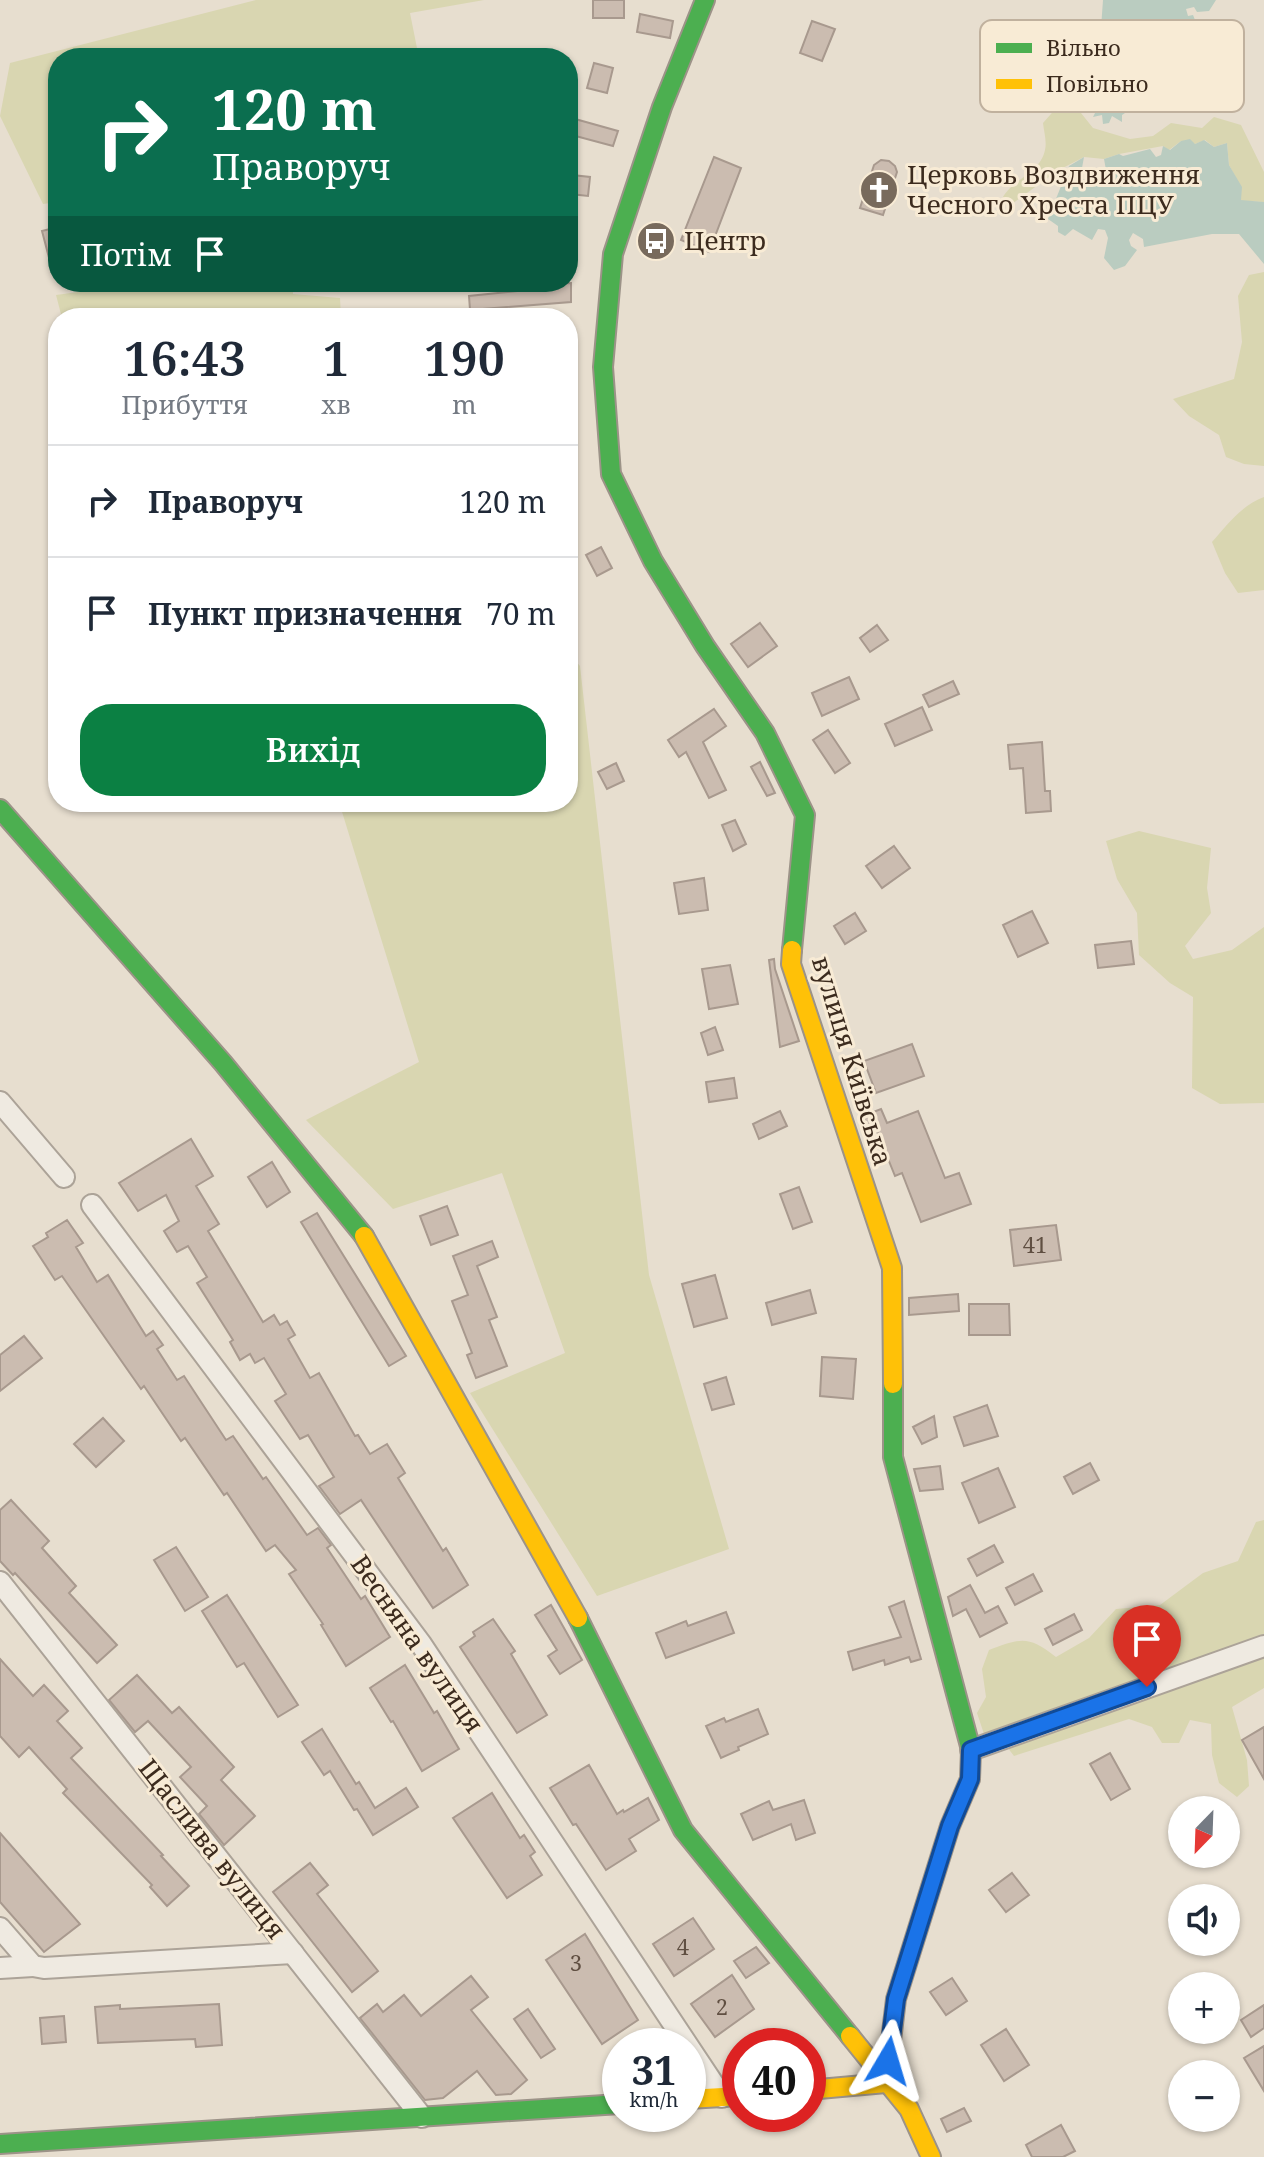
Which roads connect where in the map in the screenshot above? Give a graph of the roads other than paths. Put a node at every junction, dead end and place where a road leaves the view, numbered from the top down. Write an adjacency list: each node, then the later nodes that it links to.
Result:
1 (705, 0): 8 (street, вулиця Київська)
2 (0, 809): 14 (street)
3 (0, 1102): 4 (street)
4 (64, 1177)
5 (92, 1205): 13 (street, Весняна вулиця)
6 (0, 1582): 10 (street, Щаслива вулиця)
7 (1264, 1646): 8 (street)
8 (971, 1750): 14 (street, вулиця Київська)
9 (0, 1928): 11 (street)
10 (293, 1953): 11 (street); 17 (street, Щаслива вулиця)
11 (33, 1966): 12 (street)
12 (0, 1968)
13 (722, 2083)
14 (886, 2083): 15 (street); 19 (street)
15 (826, 2088)
16 (602, 2105): 17 (street)
17 (422, 2117): 18 (street)
18 (11, 2148)
19 (931, 2157)

